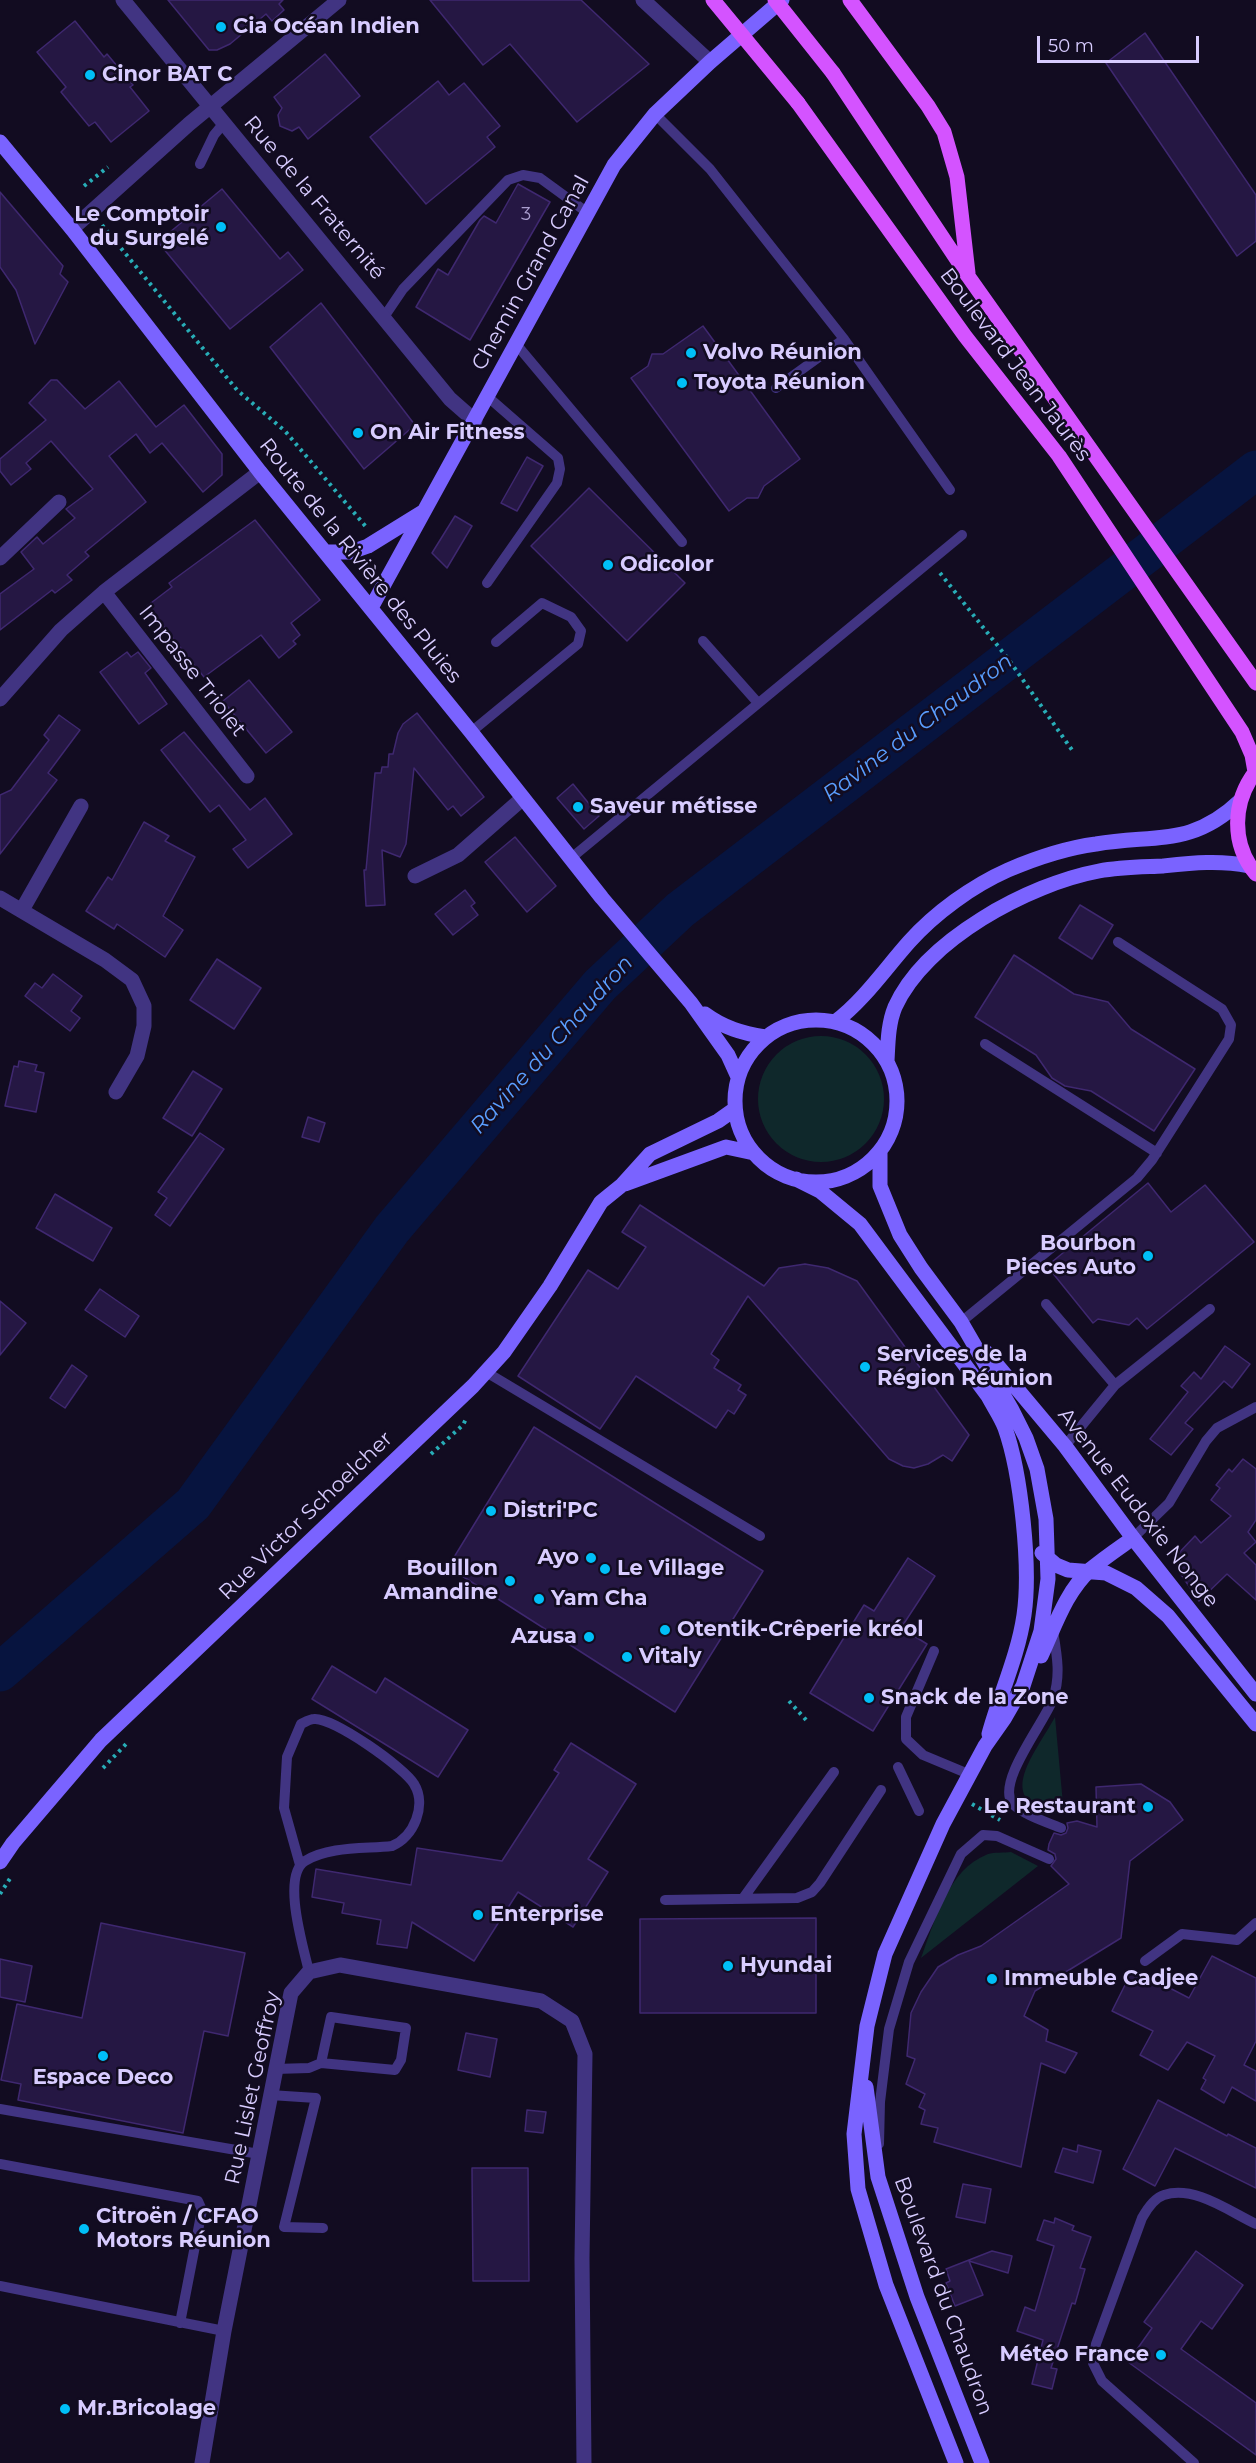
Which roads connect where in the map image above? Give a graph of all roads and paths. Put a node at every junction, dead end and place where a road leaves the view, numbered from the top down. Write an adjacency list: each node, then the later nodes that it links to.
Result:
1 (123, 0): 9 (street, Rue de la Fraternité)
2 (339, 0): 9 (street)
3 (643, 0): 8 (street)
4 (713, 0): 46 (main road, Boulevard Jean Jaurès, bridge)
5 (775, 0): 19 (main road, Boulevard Jean Jaurès, bridge)
6 (783, 0): 8 (main road, Chemin Grand Canal)
7 (850, 0): 19 (main road)
8 (710, 62): 10 (main road, Chemin Grand Canal)
9 (211, 107): 11 (street, Rue de la Fraternité); 18 (street)
10 (655, 114): 16 (main road, Chemin Grand Canal); 21 (lane)
11 (224, 123): 13 (lane); 20 (street, Rue de la Fraternité)
12 (0, 142): 18 (main road, Route de la Rivière des Pluies)
13 (200, 164)
14 (108, 166): 15 (path)
15 (84, 186)
16 (588, 213): 20 (lane); 22 (main road, Chemin Grand Canal)
17 (95, 217): 31 (path)
18 (72, 229): 26 (main road, Route de la Rivière des Pluies)
19 (968, 276): 41 (main road, Boulevard Jean Jaurès)
20 (384, 317): 25 (street, Rue de la Fraternité)
21 (844, 339): 23 (lane); 27 (lane)
22 (516, 344): 24 (main road, Chemin Grand Canal); 32 (lane)
23 (776, 388)
24 (488, 398): 25 (main road, Chemin Grand Canal); 36 (lane)
25 (475, 420): 29 (main road, Chemin Grand Canal)
26 (260, 472): 33 (main road, Route de la Rivière des Pluies); 37 (street)
27 (950, 490)
28 (59, 502): 34 (street)
29 (426, 510): 31 (main road); 38 (main road, Chemin Grand Canal)
30 (962, 535): 35 (lane)
31 (377, 540): 33 (main road)
32 (682, 542)
33 (326, 552): 38 (main road, Route de la Rivière des Pluies)
34 (0, 558)
35 (930, 561): 43 (lane); 45 (path)
36 (487, 583)
37 (104, 592): 42 (street); 47 (street, Impasse Triolet)
38 (371, 608): 44 (main road, Route de la Rivière des Pluies)
39 (703, 641): 43 (lane)
40 (496, 642): 44 (lane)
41 (1256, 683)
42 (1, 694)
43 (758, 703): 51 (lane)
44 (471, 732): 48 (main road, Route de la Rivière des Pluies)
45 (1072, 750)
46 (1256, 771): 49 (main road)
47 (247, 776)
48 (523, 798): 51 (main road, Route de la Rivière des Pluies); 53 (street)
49 (1240, 801): 52 (main road); 58 (main road)
50 (81, 806): 55 (street)
51 (570, 859): 57 (main road, Route de la Rivière des Pluies)
52 (1253, 870): 61 (main road)
53 (415, 876)
54 (0, 898): 55 (street)
55 (22, 910): 63 (street)
56 (1118, 942): 67 (lane)
57 (692, 1003): 59 (main road, Route de la Rivière des Pluies); 62 (main road, Route de la Rivière des Pluies)
58 (835, 1022): 59 (main road); 61 (main road)
59 (765, 1037): 62 (main road)
60 (985, 1044): 67 (lane)
61 (887, 1061): 65 (main road)
62 (738, 1077): 64 (main road)
63 (116, 1092)
64 (735, 1109): 66 (main road); 69 (main road, Rue Victor Schoelcher)
65 (880, 1152): 68 (main road); 72 (main road, Boulevard du Chaudron)
66 (754, 1153): 68 (main road); 69 (main road, Rue Victor Schoelcher)
67 (1157, 1153): 72 (lane)
68 (796, 1179): 77 (main road, Boulevard du Chaudron)
69 (622, 1185): 73 (main road, Rue Victor Schoelcher)
70 (1046, 1304): 74 (lane)
71 (1210, 1309): 74 (lane)
72 (961, 1322): 76 (main road, Avenue Eudoxie Nonge); 80 (main road, Boulevard du Chaudron)
73 (486, 1372): 78 (lane); 97 (main road, Rue Victor Schoelcher)
74 (1115, 1385): 76 (lane)
75 (1256, 1407): 79 (lane)
76 (1065, 1446): 79 (main road, Avenue Eudoxie Nonge)
77 (1022, 1515): 80 (main road, Avenue Eudoxie Nonge); 89 (main road, Boulevard du Chaudron)
78 (760, 1536)
79 (1133, 1538): 81 (main road); 85 (main road, Avenue Eudoxie Nonge)
80 (1047, 1557): 81 (main road, Avenue Eudoxie Nonge); 84 (main road, Boulevard du Chaudron)
81 (1089, 1570): 82 (main road); 88 (main road, Avenue Eudoxie Nonge)
82 (1053, 1631): 84 (main road); 95 (lane)
83 (934, 1651): 92 (lane)
84 (1023, 1686): 89 (main road, Boulevard du Chaudron)
85 (1256, 1695)
86 (789, 1701): 87 (path)
87 (807, 1721)
88 (1256, 1724)
89 (985, 1746): 92 (main road, Boulevard du Chaudron)
90 (898, 1767): 94 (lane)
91 (834, 1772): 99 (lane)
92 (971, 1775): 104 (main road, Boulevard du Chaudron)
93 (881, 1790): 99 (lane)
94 (919, 1810)
95 (1060, 1828)
96 (1049, 1859): 105 (lane)
97 (0, 1862)
98 (300, 1865): 98 (lane); 103 (lane)
99 (744, 1897): 100 (lane)
100 (665, 1900)
101 (1256, 1923): 102 (lane)
102 (1145, 1961)
103 (309, 1972): 107 (street, Rue Lislet Geoffroy); 120 (street)
104 (867, 2026): 105 (lane); 108 (main road, Boulevard du Chaudron)
105 (889, 2030): 113 (lane)
106 (321, 2063): 106 (lane); 107 (lane)
107 (275, 2069): 109 (street, Rue Lislet Geoffroy)
108 (864, 2069): 113 (main road, Boulevard du Chaudron); 121 (main road, Boulevard du Chaudron)
109 (270, 2095): 111 (street, Rue Lislet Geoffroy); 115 (lane)
110 (0, 2109): 111 (lane)
111 (259, 2154): 118 (street, Rue Lislet Geoffroy)
112 (0, 2164): 117 (lane)
113 (878, 2177): 122 (main road, Boulevard du Chaudron)
114 (1256, 2224): 123 (lane)
115 (323, 2228)
116 (0, 2286): 117 (lane)
117 (180, 2324): 118 (lane)
118 (224, 2331): 119 (street, Rue Lislet Geoffroy)
119 (202, 2463)
120 (584, 2463)
121 (956, 2463)
122 (982, 2463)
123 (1194, 2463)

